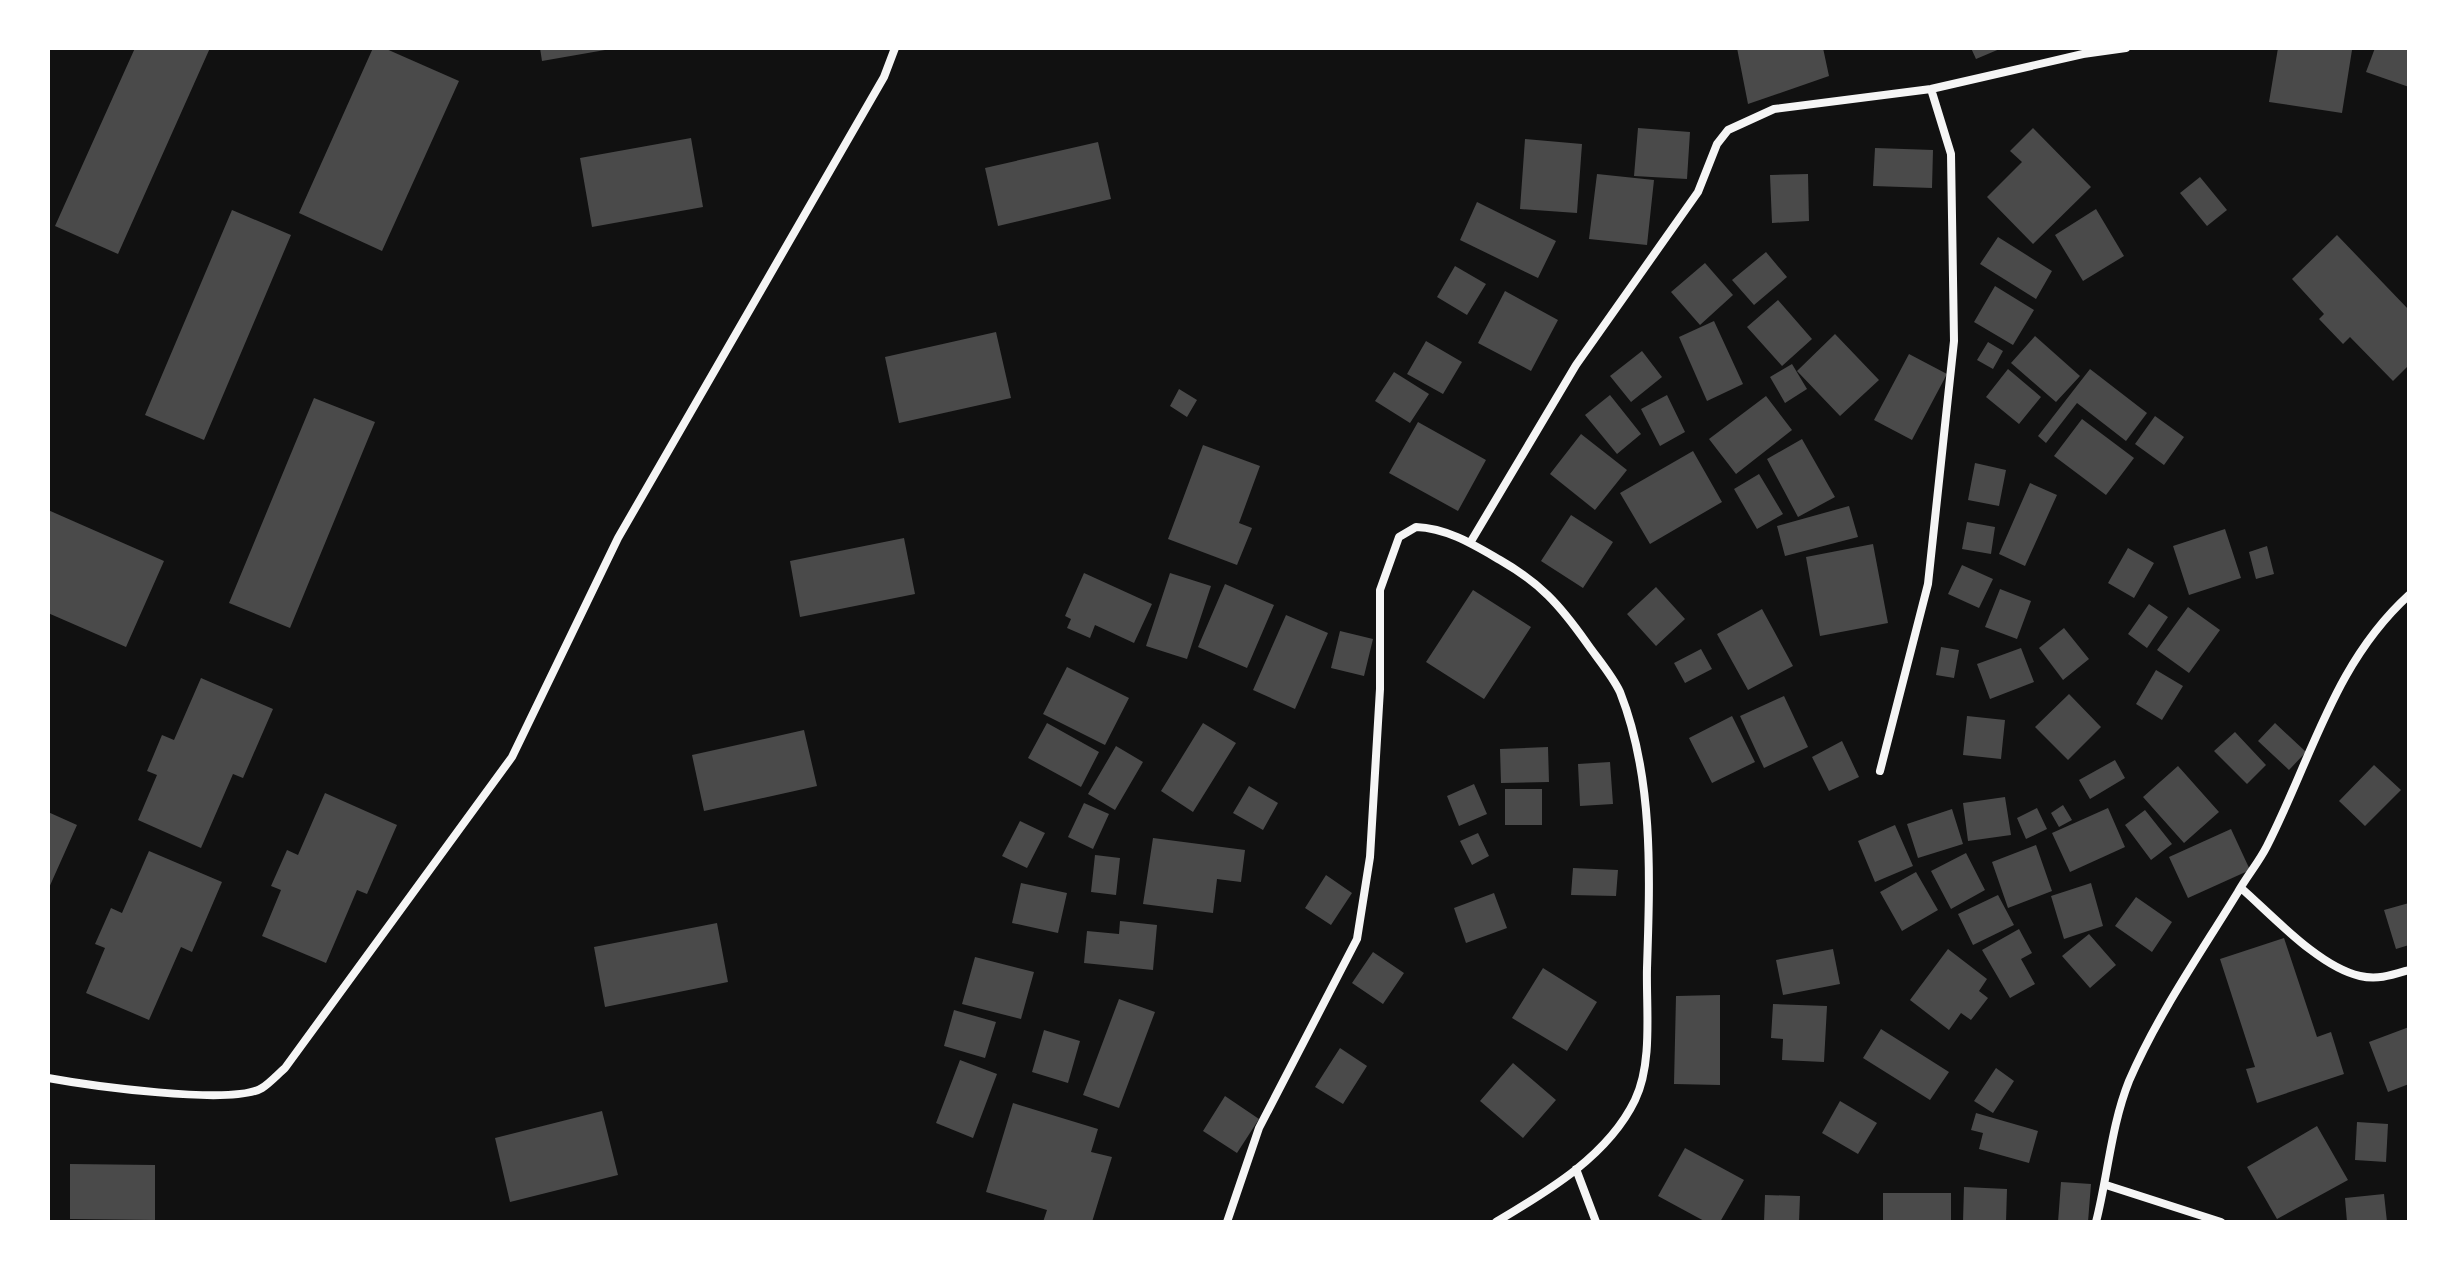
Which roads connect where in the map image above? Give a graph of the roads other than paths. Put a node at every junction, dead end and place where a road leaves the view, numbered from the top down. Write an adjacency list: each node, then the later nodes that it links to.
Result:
1 (895, 48): 9 (street)
2 (2126, 48): 3 (street)
3 (1931, 89): 4 (street); 6 (street)
4 (1470, 543): 10 (street); 12 (street)
5 (2409, 595): 7 (street)
6 (1880, 771)
7 (2241, 888): 8 (street); 11 (street)
8 (2409, 970)
9 (48, 1078)
10 (1576, 1169): 13 (street); 14 (street)
11 (2106, 1185): 15 (street); 16 (street)
12 (1227, 1222)
13 (1496, 1222)
14 (1596, 1222)
15 (2096, 1222)
16 (2221, 1222)

